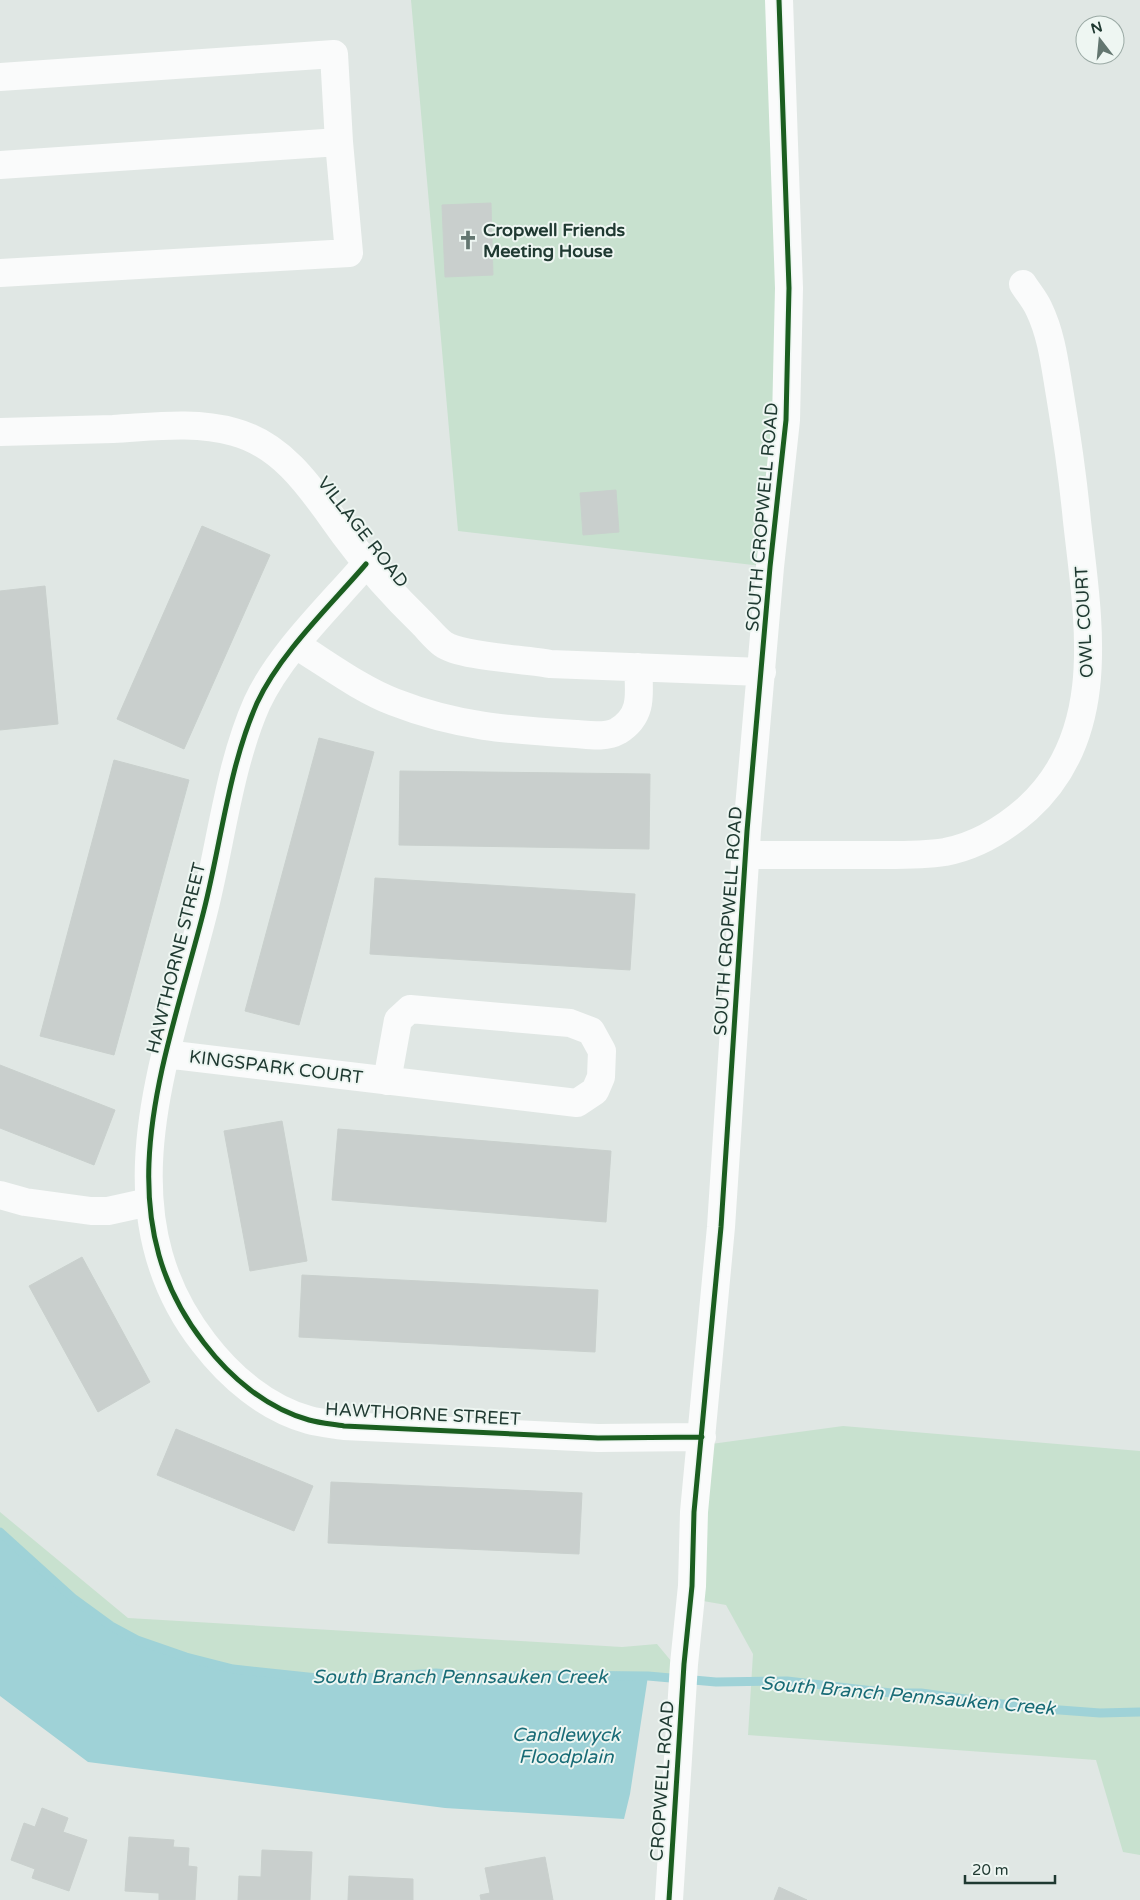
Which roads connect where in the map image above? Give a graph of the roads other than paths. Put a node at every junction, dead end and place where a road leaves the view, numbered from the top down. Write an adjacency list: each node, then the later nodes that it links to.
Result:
1 (779, 0): 11 (street, SOUTH CROPWELL ROAD)
2 (0, 77): 3 (street)
3 (339, 142): 4 (street); 5 (street)
4 (0, 165)
5 (0, 273)
6 (1023, 284): 12 (street, OWL COURT)
7 (0, 432): 8 (street, VILLAGE ROAD)
8 (366, 564): 9 (street, HAWTHORNE STREET); 10 (street, VILLAGE ROAD)
9 (296, 645): 10 (street); 13 (street, HAWTHORNE STREET)
10 (638, 667): 11 (street, VILLAGE ROAD)
11 (762, 672): 12 (street, SOUTH CROPWELL ROAD)
12 (746, 855): 17 (street, SOUTH CROPWELL ROAD)
13 (165, 1054): 14 (street, KINGSPARK COURT); 16 (street, HAWTHORNE STREET)
14 (386, 1081): 14 (street, KINGSPARK COURT)
15 (0, 1195): 16 (street)
16 (149, 1202): 17 (street, HAWTHORNE STREET)
17 (702, 1437): 18 (street, SOUTH CROPWELL ROAD)
18 (684, 1664): 19 (street, CROPWELL ROAD)
19 (669, 1900)

